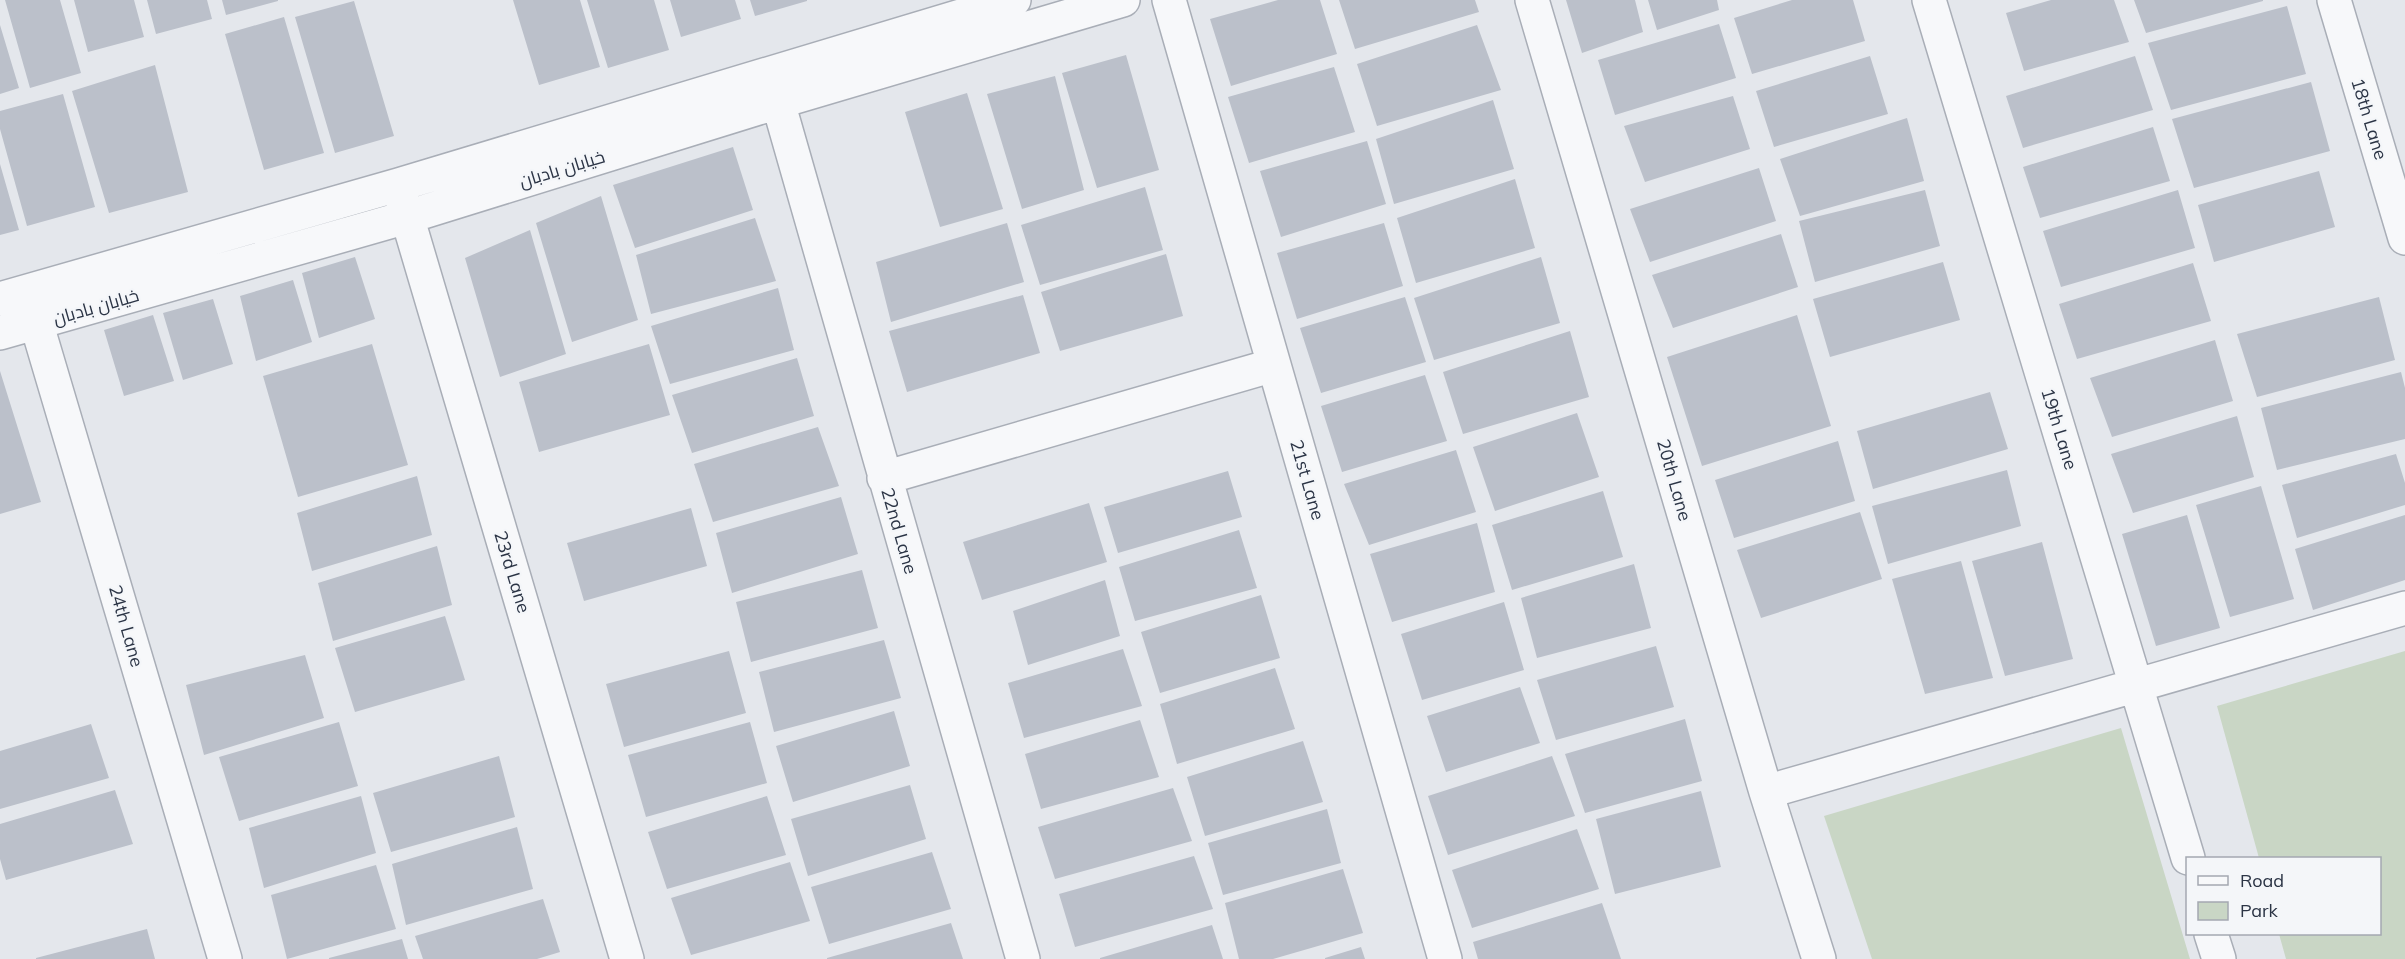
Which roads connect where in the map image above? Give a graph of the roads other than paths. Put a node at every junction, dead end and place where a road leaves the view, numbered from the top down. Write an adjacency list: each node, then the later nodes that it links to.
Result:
1 (1014, 0): 8 (street, خیابان بادبان)
2 (1122, 0): 7 (street, خیابان بادبان)
3 (1169, 0): 14 (street, 21st Lane)
4 (1532, 0): 18 (street, 20th Lane)
5 (1929, 0): 17 (street, 19th Lane)
6 (2334, 0): 10 (street, 18th Lane)
7 (778, 102): 9 (street, خیابان بادبان); 15 (street, 22nd Lane)
8 (398, 185): 9 (street, 23rd Lane); 11 (street, خیابان بادبان)
9 (407, 217): 12 (street, خیابان بادبان); 22 (street, 23rd Lane)
10 (2405, 238)
11 (13, 296): 12 (street, 24th Lane)
12 (37, 324): 13 (street, خیابان بادبان); 21 (street, 24th Lane)
13 (0, 333)
14 (1274, 365): 15 (street); 24 (street, 21st Lane)
15 (884, 478): 23 (street, 22nd Lane)
16 (2405, 608): 17 (street)
17 (2136, 686): 18 (street); 19 (street, 19th Lane)
18 (1766, 792): 25 (street, 20th Lane)
19 (2188, 857)
20 (2212, 935): 26 (street)
21 (225, 959)
22 (627, 959)
23 (1023, 959)
24 (1445, 959)
25 (1819, 959)
26 (2218, 959)

